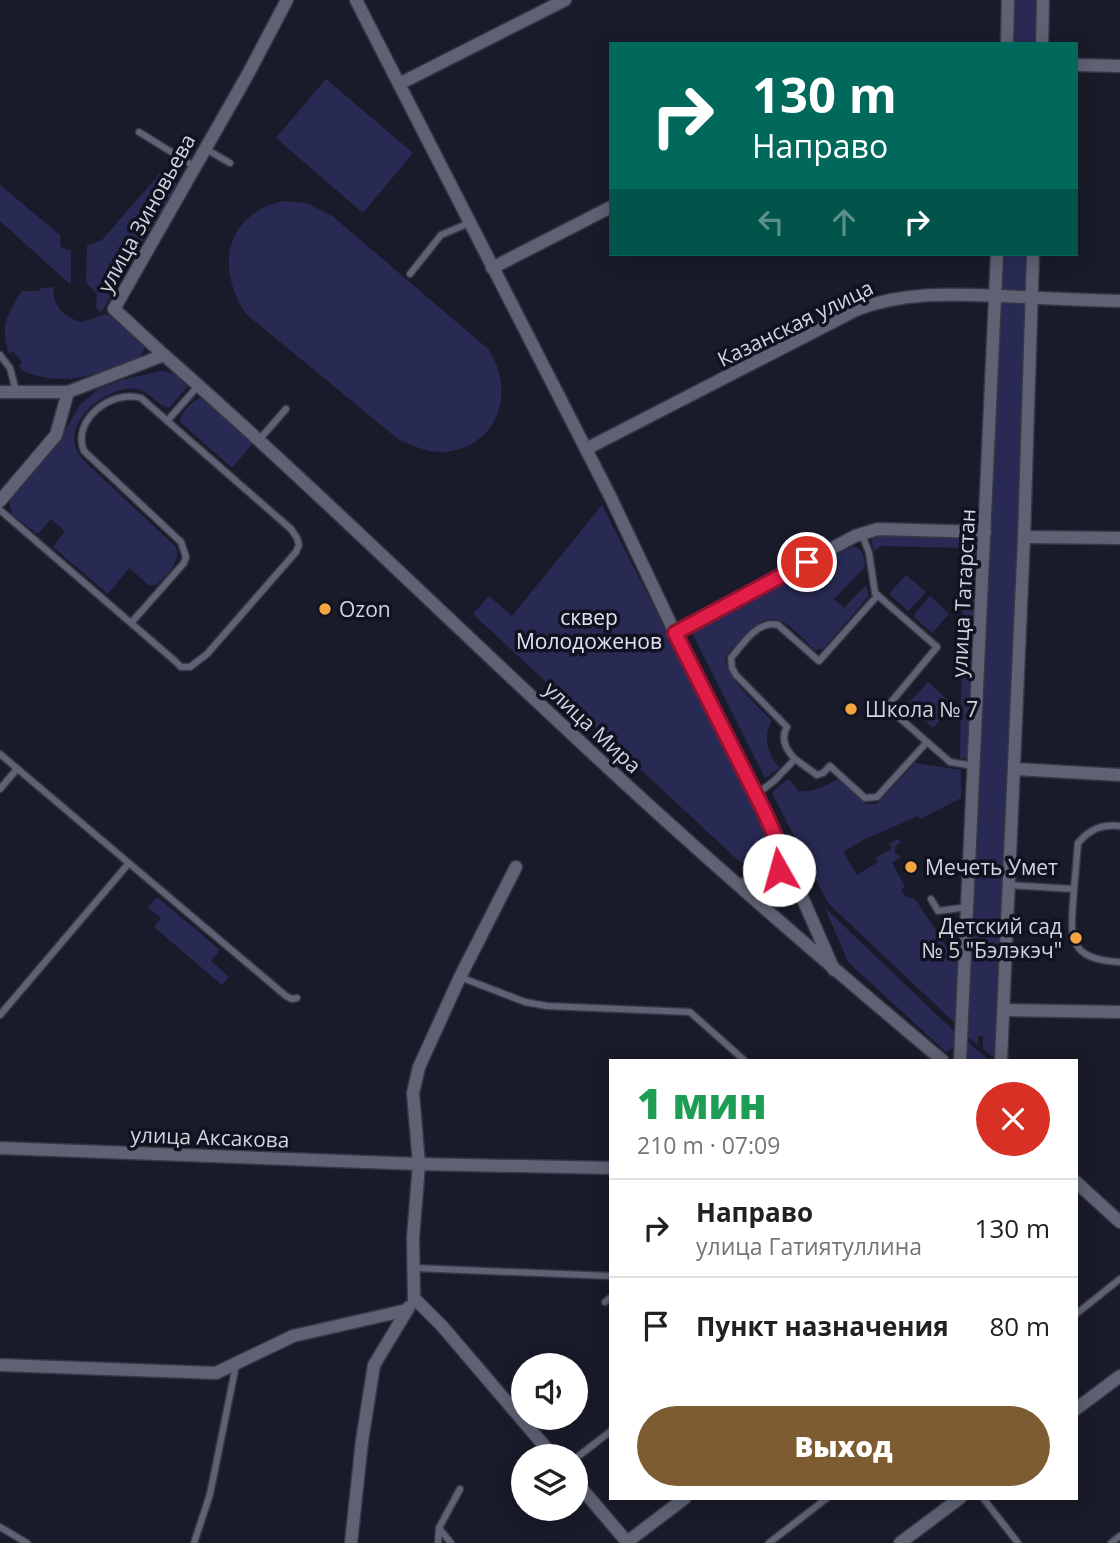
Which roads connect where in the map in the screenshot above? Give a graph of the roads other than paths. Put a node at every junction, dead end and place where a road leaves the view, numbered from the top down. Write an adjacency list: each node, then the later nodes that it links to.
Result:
1 (287, 0): 12 (street, улица Зиновьева)
2 (356, 0): 10 (street)
3 (565, 0): 10 (street)
4 (1008, 0): 6 (street)
5 (1043, 0): 7 (street)
6 (1007, 42)
7 (1042, 42)
8 (1078, 65): 9 (street)
9 (1120, 66)
10 (399, 84): 16 (street)
11 (139, 132): 14 (lane)
12 (205, 148): 13 (lane); 14 (street, улица Зиновьева)
13 (230, 163)
14 (194, 166): 25 (street, улица Зиновьева)
15 (609, 208): 19 (street)
16 (469, 222): 19 (street); 20 (lane)
17 (998, 256): 21 (street, улица Татарстан)
18 (1032, 256): 22 (street)
19 (492, 268): 33 (street)
20 (410, 274)
21 (995, 296): 22 (street, Казанская улица); 33 (street, Казанская улица); 36 (street, улица Татарстан)
22 (1030, 298): 23 (street, Казанская улица); 38 (street)
23 (1120, 301)
24 (0, 355): 27 (lane)
25 (164, 355): 26 (street, улица Мира); 28 (street)
26 (199, 385): 31 (lane); 32 (street, улица Мира)
27 (16, 391): 28 (street); 29 (street)
28 (68, 392): 34 (street)
29 (0, 393)
30 (286, 409): 32 (lane)
31 (167, 421): 41 (lane); 41 (lane)
32 (259, 440): 56 (street, улица Мира)
33 (586, 449): 42 (street)
34 (0, 501)
35 (0, 510): 41 (lane)
36 (985, 532): 37 (street); 46 (street, улица Татарстан)
37 (862, 534): 40 (lane); 42 (street)
38 (1024, 537): 39 (street); 48 (street)
39 (1120, 538)
40 (878, 595): 43 (lane); 45 (lane)
41 (131, 623)
42 (675, 633): 51 (street)
43 (927, 742): 45 (lane); 46 (lane)
44 (0, 754): 47 (lane)
45 (796, 759): 51 (lane)
46 (974, 766): 60 (street, улица Татарстан)
47 (17, 769): 50 (lane); 54 (lane)
48 (1014, 769): 49 (street); 57 (street)
49 (1120, 775)
50 (0, 789)
51 (757, 794): 53 (street)
52 (1120, 826): 58 (lane)
53 (779, 845): 56 (street); 62 (street)
54 (129, 863): 64 (lane); 67 (lane)
55 (516, 867): 63 (street)
56 (739, 885): 62 (street, улица Мира)
57 (1008, 885): 58 (lane); 65 (street)
58 (1074, 889): 61 (lane)
59 (931, 900): 60 (lane)
60 (968, 907): 70 (street, улица Татарстан)
61 (1120, 962)
62 (834, 970): 69 (street, улица Мира)
63 (460, 977): 68 (lane); 73 (street)
64 (298, 998)
65 (1004, 1010): 66 (street); 71 (street)
66 (1120, 1012)
67 (0, 1016)
68 (743, 1059)
69 (941, 1059)
70 (960, 1059)
71 (1001, 1059)
72 (0, 1148): 73 (street, улица Аксакова)
73 (419, 1164): 74 (street); 77 (street)
74 (609, 1168)
75 (1081, 1196): 76 (street)
76 (1120, 1222)
77 (414, 1269): 78 (lane); 80 (street)
78 (609, 1276)
79 (1120, 1279): 82 (lane)
80 (414, 1298): 81 (street); 88 (street)
81 (407, 1310): 83 (street); 101 (street)
82 (1078, 1312)
83 (236, 1364): 84 (street); 100 (lane)
84 (0, 1365)
85 (1120, 1376): 86 (street)
86 (1078, 1408)
87 (609, 1433): 89 (lane)
88 (543, 1444)
89 (588, 1449)
90 (460, 1489): 97 (lane)
91 (588, 1496): 104 (street)
92 (682, 1500): 104 (street)
93 (824, 1500): 105 (lane)
94 (957, 1500): 106 (street)
95 (985, 1500): 107 (lane)
96 (0, 1527): 99 (lane)
97 (439, 1528): 102 (lane); 103 (lane)
98 (1120, 1536): 108 (lane)
99 (27, 1543)
100 (194, 1543)
101 (351, 1543)
102 (438, 1543)
103 (451, 1543)
104 (627, 1543)
105 (769, 1543)
106 (900, 1543)
107 (1018, 1543)
108 (1111, 1543)

